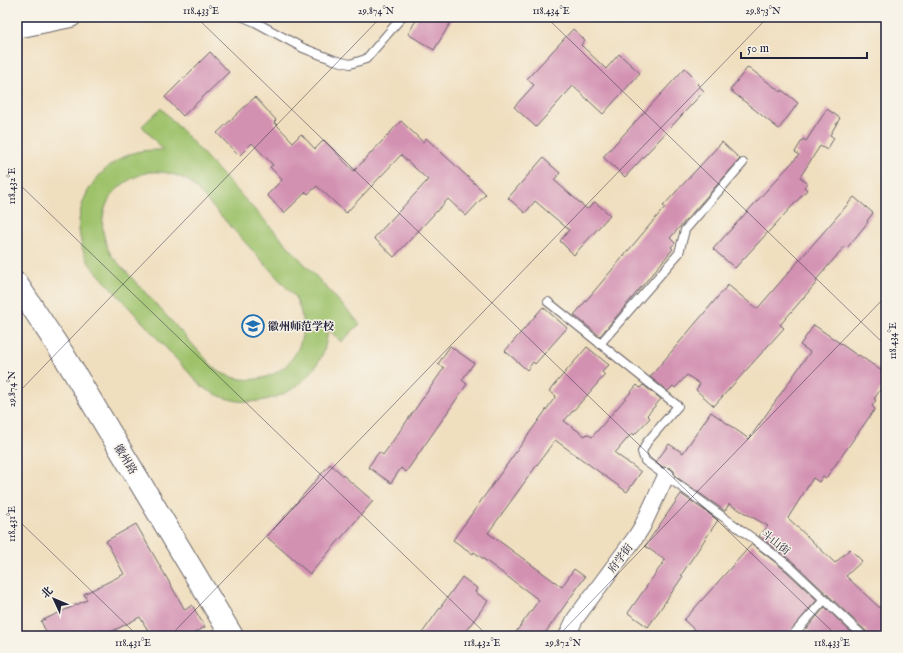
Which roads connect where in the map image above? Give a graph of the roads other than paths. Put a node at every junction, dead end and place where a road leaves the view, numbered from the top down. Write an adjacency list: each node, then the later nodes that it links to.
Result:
1 (71, 17): 4 (street)
2 (243, 17): 3 (lane)
3 (402, 17)
4 (17, 28)
5 (743, 163): 8 (lane)
6 (17, 284): 11 (main road, 徽州路)
7 (548, 302): 8 (lane)
8 (600, 344): 9 (lane, 斗山街)
9 (666, 476): 10 (lane, 斗山街); 12 (street, 府学街)
10 (824, 600): 13 (lane); 14 (lane, 斗山街)
11 (232, 636)
12 (567, 636)
13 (792, 636)
14 (863, 636)

